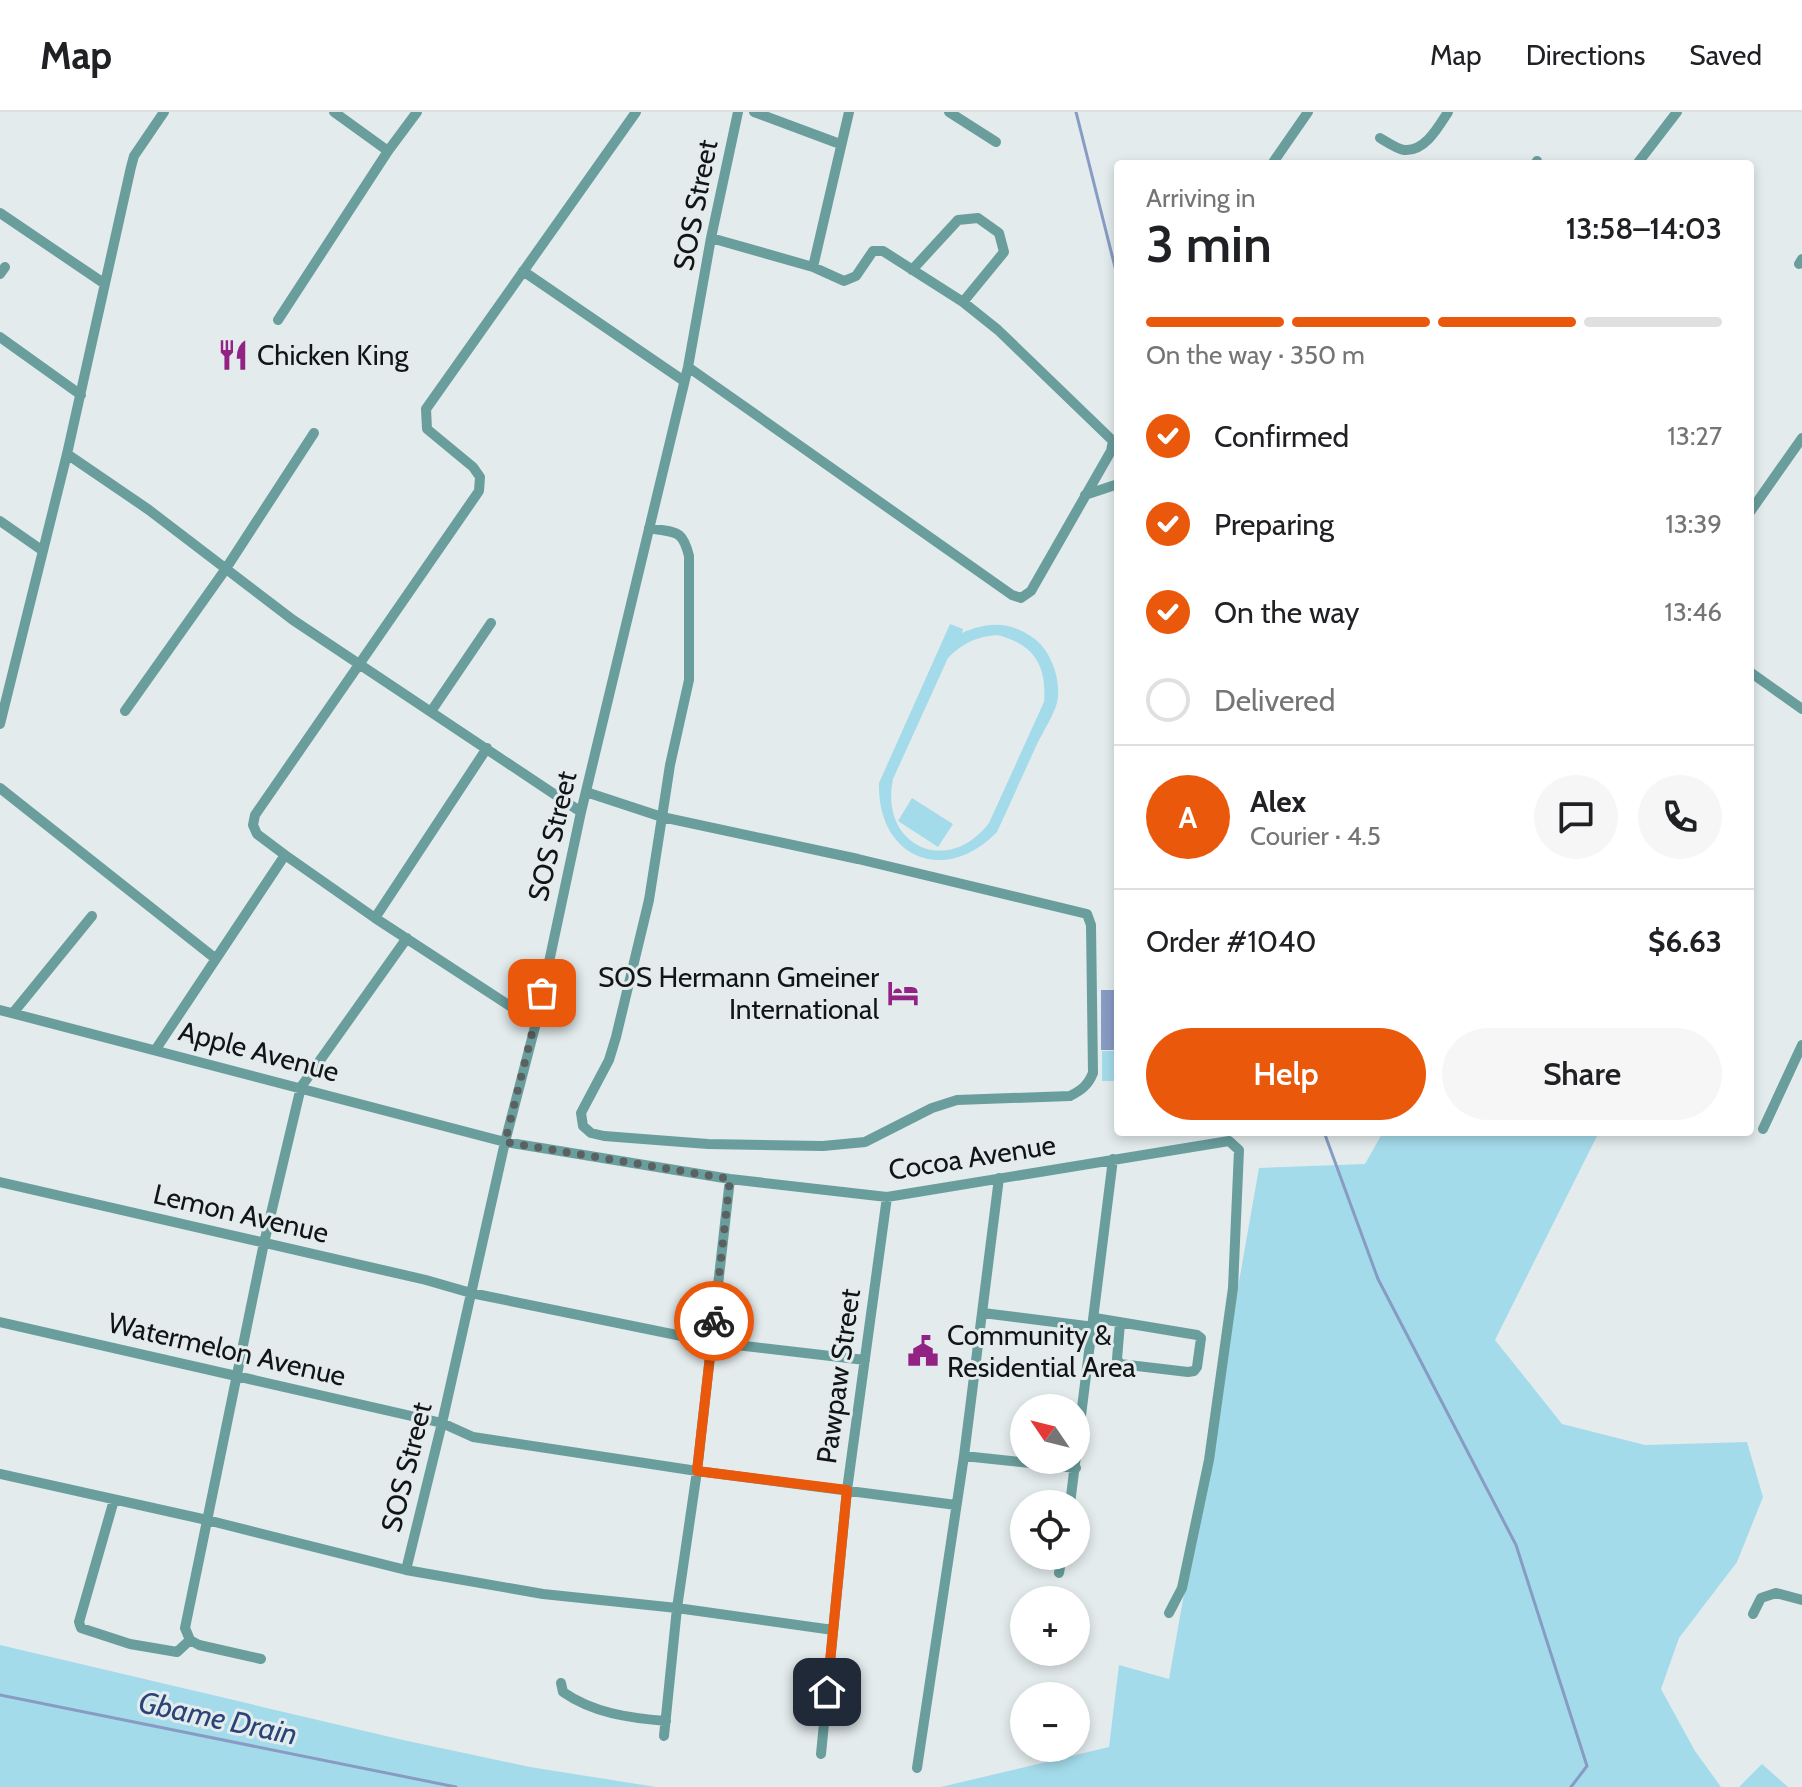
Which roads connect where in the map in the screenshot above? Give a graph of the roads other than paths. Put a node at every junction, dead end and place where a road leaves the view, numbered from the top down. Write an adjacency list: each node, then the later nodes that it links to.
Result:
1 (164, 112): 23 (street)
2 (334, 112): 15 (street)
3 (417, 112): 15 (street)
4 (636, 112): 22 (street)
5 (738, 112): 19 (street, SOS Street)
6 (754, 112): 14 (street)
7 (849, 112): 14 (street)
8 (949, 112): 13 (street)
9 (1308, 112): 16 (street)
10 (1448, 112): 12 (street)
11 (1677, 112): 17 (street)
12 (1380, 138)
13 (996, 142)
14 (840, 144): 20 (street)
15 (388, 151): 25 (street)
16 (1275, 160)
17 (1640, 160)
18 (0, 213): 23 (street)
19 (711, 238): 20 (street); 27 (street, SOS Street)
20 (813, 267): 21 (street)
21 (912, 270): 24 (street); 24 (street)
22 (523, 271): 28 (street); 41 (street)
23 (105, 284): 29 (street)
24 (963, 302): 34 (street)
25 (278, 320)
26 (0, 337): 29 (street)
27 (688, 367): 28 (street, SOS Street); 34 (street)
28 (684, 381): 37 (street, SOS Street)
29 (81, 395): 32 (street)
30 (314, 433): 39 (street)
31 (1802, 438): 35 (street)
32 (67, 454): 38 (street); 39 (street)
33 (1114, 485): 34 (street)
34 (1085, 495)
35 (1754, 506)
36 (0, 521): 38 (street)
37 (649, 528): 50 (street, SOS Street); 52 (street)
38 (43, 551): 44 (street)
39 (225, 570): 41 (street); 46 (street)
40 (491, 623): 45 (street)
41 (361, 665): 45 (street); 53 (street)
42 (1754, 675): 43 (street)
43 (1802, 709)
44 (2, 710): 47 (street)
45 (432, 710): 48 (street)
46 (125, 711)
47 (0, 724)
48 (487, 748): 51 (street); 55 (street)
49 (0, 788): 57 (street)
50 (586, 792): 51 (street, SOS Street); 52 (street)
51 (581, 812): 60 (street, SOS Street)
52 (662, 817): 52 (street)
53 (285, 855): 55 (street); 57 (street)
54 (92, 916): 59 (street)
55 (375, 918): 56 (street)
56 (407, 938): 60 (street); 63 (street)
57 (216, 959): 62 (street)
58 (0, 1010): 59 (street, Apple Avenue)
59 (13, 1013): 62 (street, Apple Avenue)
60 (536, 1023): 65 (street, SOS Street)
61 (1802, 1045): 64 (street)
62 (156, 1049): 63 (street, Apple Avenue)
63 (301, 1087): 65 (street, Apple Avenue); 71 (street)
64 (1763, 1129)
65 (505, 1142): 68 (street, Cocoa Avenue); 72 (street, SOS Street)
66 (1113, 1159): 67 (street, Cocoa Avenue); 75 (street); 95 (street, Cocoa Avenue)
67 (999, 1178): 70 (street, Cocoa Avenue); 73 (street)
68 (730, 1179): 70 (street, Cocoa Avenue); 77 (street)
69 (0, 1182): 71 (street, Lemon Avenue)
70 (887, 1197): 78 (street, Pawpaw Street)
71 (264, 1243): 72 (street, Lemon Avenue); 79 (street)
72 (471, 1293): 77 (street, Lemon Avenue); 81 (street, SOS Street)
73 (983, 1313): 75 (street); 82 (street)
74 (0, 1322): 79 (street, Watermelon Avenue)
75 (1094, 1323): 76 (street); 80 (street)
76 (1120, 1323): 76 (street)
77 (711, 1342): 78 (street, Lemon Avenue); 84 (street)
78 (865, 1360): 86 (street, Pawpaw Street)
79 (237, 1374): 81 (street, Watermelon Avenue); 89 (street)
80 (1085, 1394)
81 (442, 1423): 84 (street, Watermelon Avenue); 90 (street, SOS Street)
82 (964, 1456): 83 (street); 88 (street)
83 (1010, 1461)
84 (697, 1471): 86 (street, Watermelon Avenue); 94 (street)
85 (0, 1474): 87 (street)
86 (847, 1490): 88 (street, Watermelon Avenue); 97 (street, Pawpaw Street)
87 (114, 1500): 89 (street); 98 (street)
88 (956, 1505): 104 (street)
89 (207, 1520): 90 (street); 98 (street)
90 (406, 1570): 94 (street)
91 (1060, 1570): 92 (street)
92 (1059, 1573)
93 (1802, 1600): 96 (street)
94 (677, 1608): 97 (street); 101 (street)
95 (1169, 1613)
96 (1753, 1614)
97 (833, 1630): 103 (street, Pawpaw Street)
98 (190, 1640): 99 (street)
99 (261, 1659)
100 (561, 1683): 101 (street)
101 (666, 1721): 102 (street)
102 (664, 1736)
103 (821, 1754)
104 (917, 1768)

